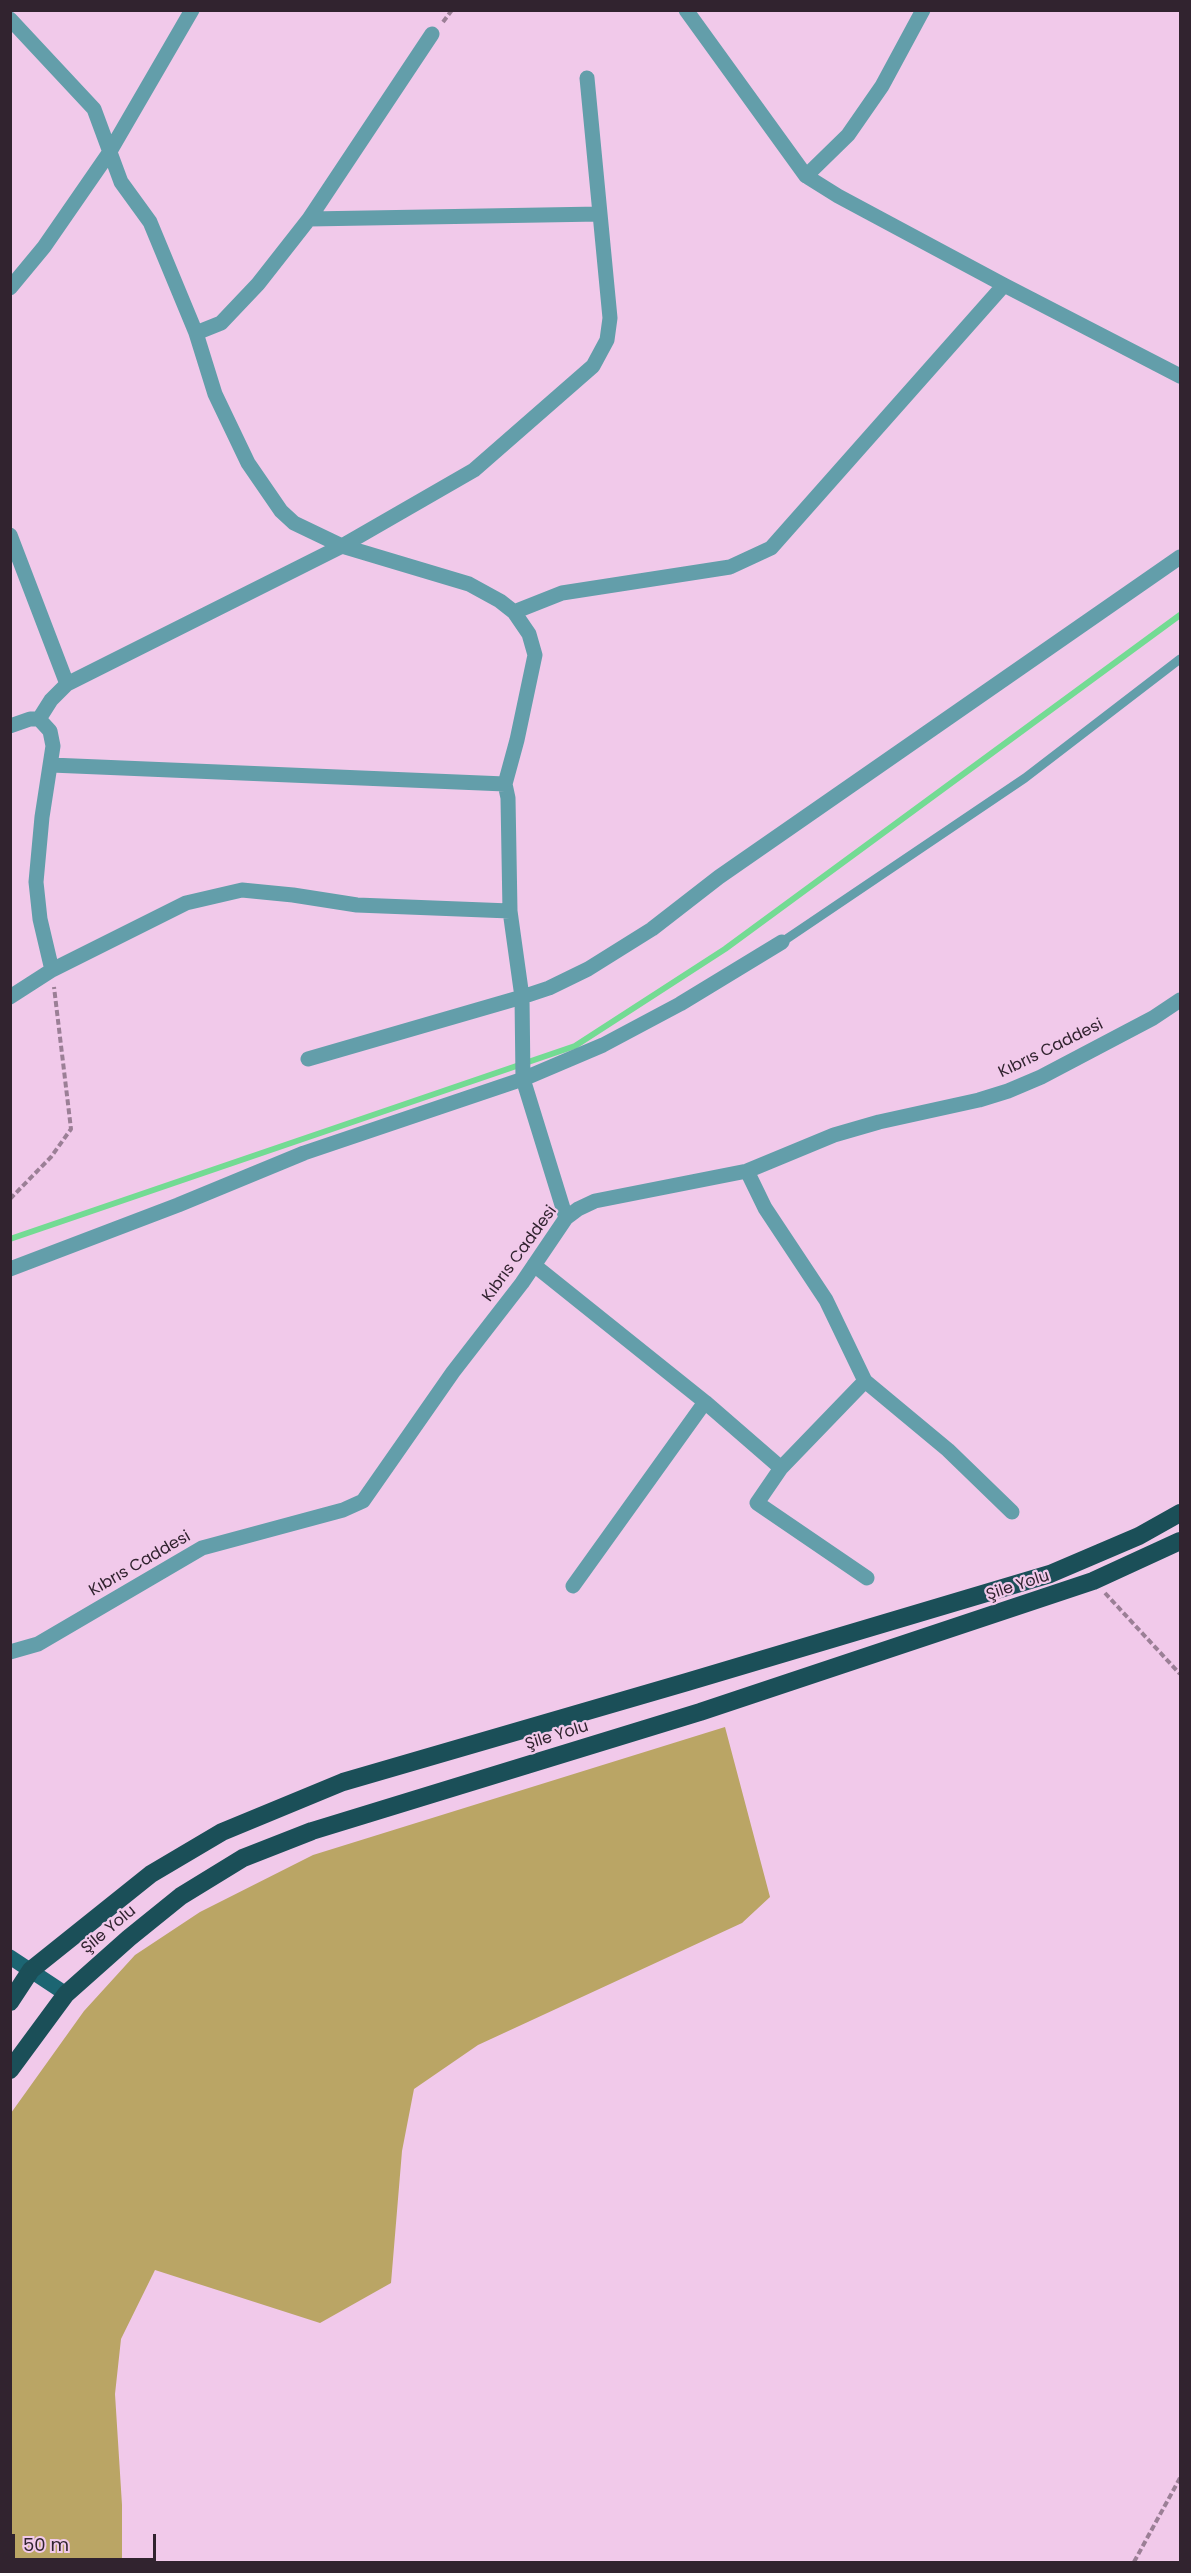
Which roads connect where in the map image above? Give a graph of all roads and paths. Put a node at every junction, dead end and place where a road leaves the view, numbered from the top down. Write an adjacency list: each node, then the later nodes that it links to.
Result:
1 (192, 10): 7 (street)
2 (686, 10): 8 (street)
3 (923, 10): 8 (street)
4 (10, 19): 7 (street)
5 (432, 34): 10 (street)
6 (587, 78): 9 (street)
7 (109, 153): 12 (street); 13 (street)
8 (806, 176): 11 (street)
9 (600, 214): 10 (street); 16 (street)
10 (309, 219): 13 (street)
11 (1004, 285): 14 (street); 18 (street)
12 (10, 288)
13 (195, 333): 16 (street)
14 (1180, 376)
15 (10, 535): 20 (street)
16 (342, 546): 18 (street); 20 (street)
17 (1180, 557): 29 (street)
18 (514, 612): 24 (street)
19 (1180, 659): 26 (lane)
20 (67, 684): 21 (street)
21 (39, 719): 22 (street); 23 (street)
22 (10, 726)
23 (51, 765): 24 (street); 27 (street)
24 (505, 784): 25 (street)
25 (510, 911): 27 (street); 29 (street)
26 (782, 942): 32 (street)
27 (52, 970): 28 (street); 34 (path)
28 (10, 997)
29 (522, 997): 31 (street); 32 (street)
30 (1180, 1000): 33 (street, Kıbrıs Caddesi)
31 (308, 1059)
32 (523, 1079): 35 (street); 37 (street)
33 (747, 1171): 35 (street, Kıbrıs Caddesi); 38 (street)
34 (10, 1199)
35 (566, 1218): 36 (street, Kıbrıs Caddesi)
36 (534, 1265): 39 (street); 47 (street, Kıbrıs Caddesi)
37 (10, 1269)
38 (865, 1381): 40 (street); 41 (street)
39 (705, 1402): 40 (street); 46 (street)
40 (781, 1468): 44 (street)
41 (1012, 1512)
42 (1180, 1513): 50 (highway, Şile Yolu)
43 (1180, 1541): 45 (highway, Şile Yolu)
44 (867, 1578)
45 (1093, 1581): 48 (path); 51 (highway, Şile Yolu)
46 (573, 1586)
47 (10, 1652)
48 (1180, 1674)
49 (10, 1957): 50 (main road)
50 (31, 1970): 51 (main road); 52 (highway, Şile Yolu)
51 (66, 1994): 53 (highway, Şile Yolu)
52 (10, 2002)
53 (10, 2070)
54 (1180, 2478): 55 (path)
55 (1134, 2562)

